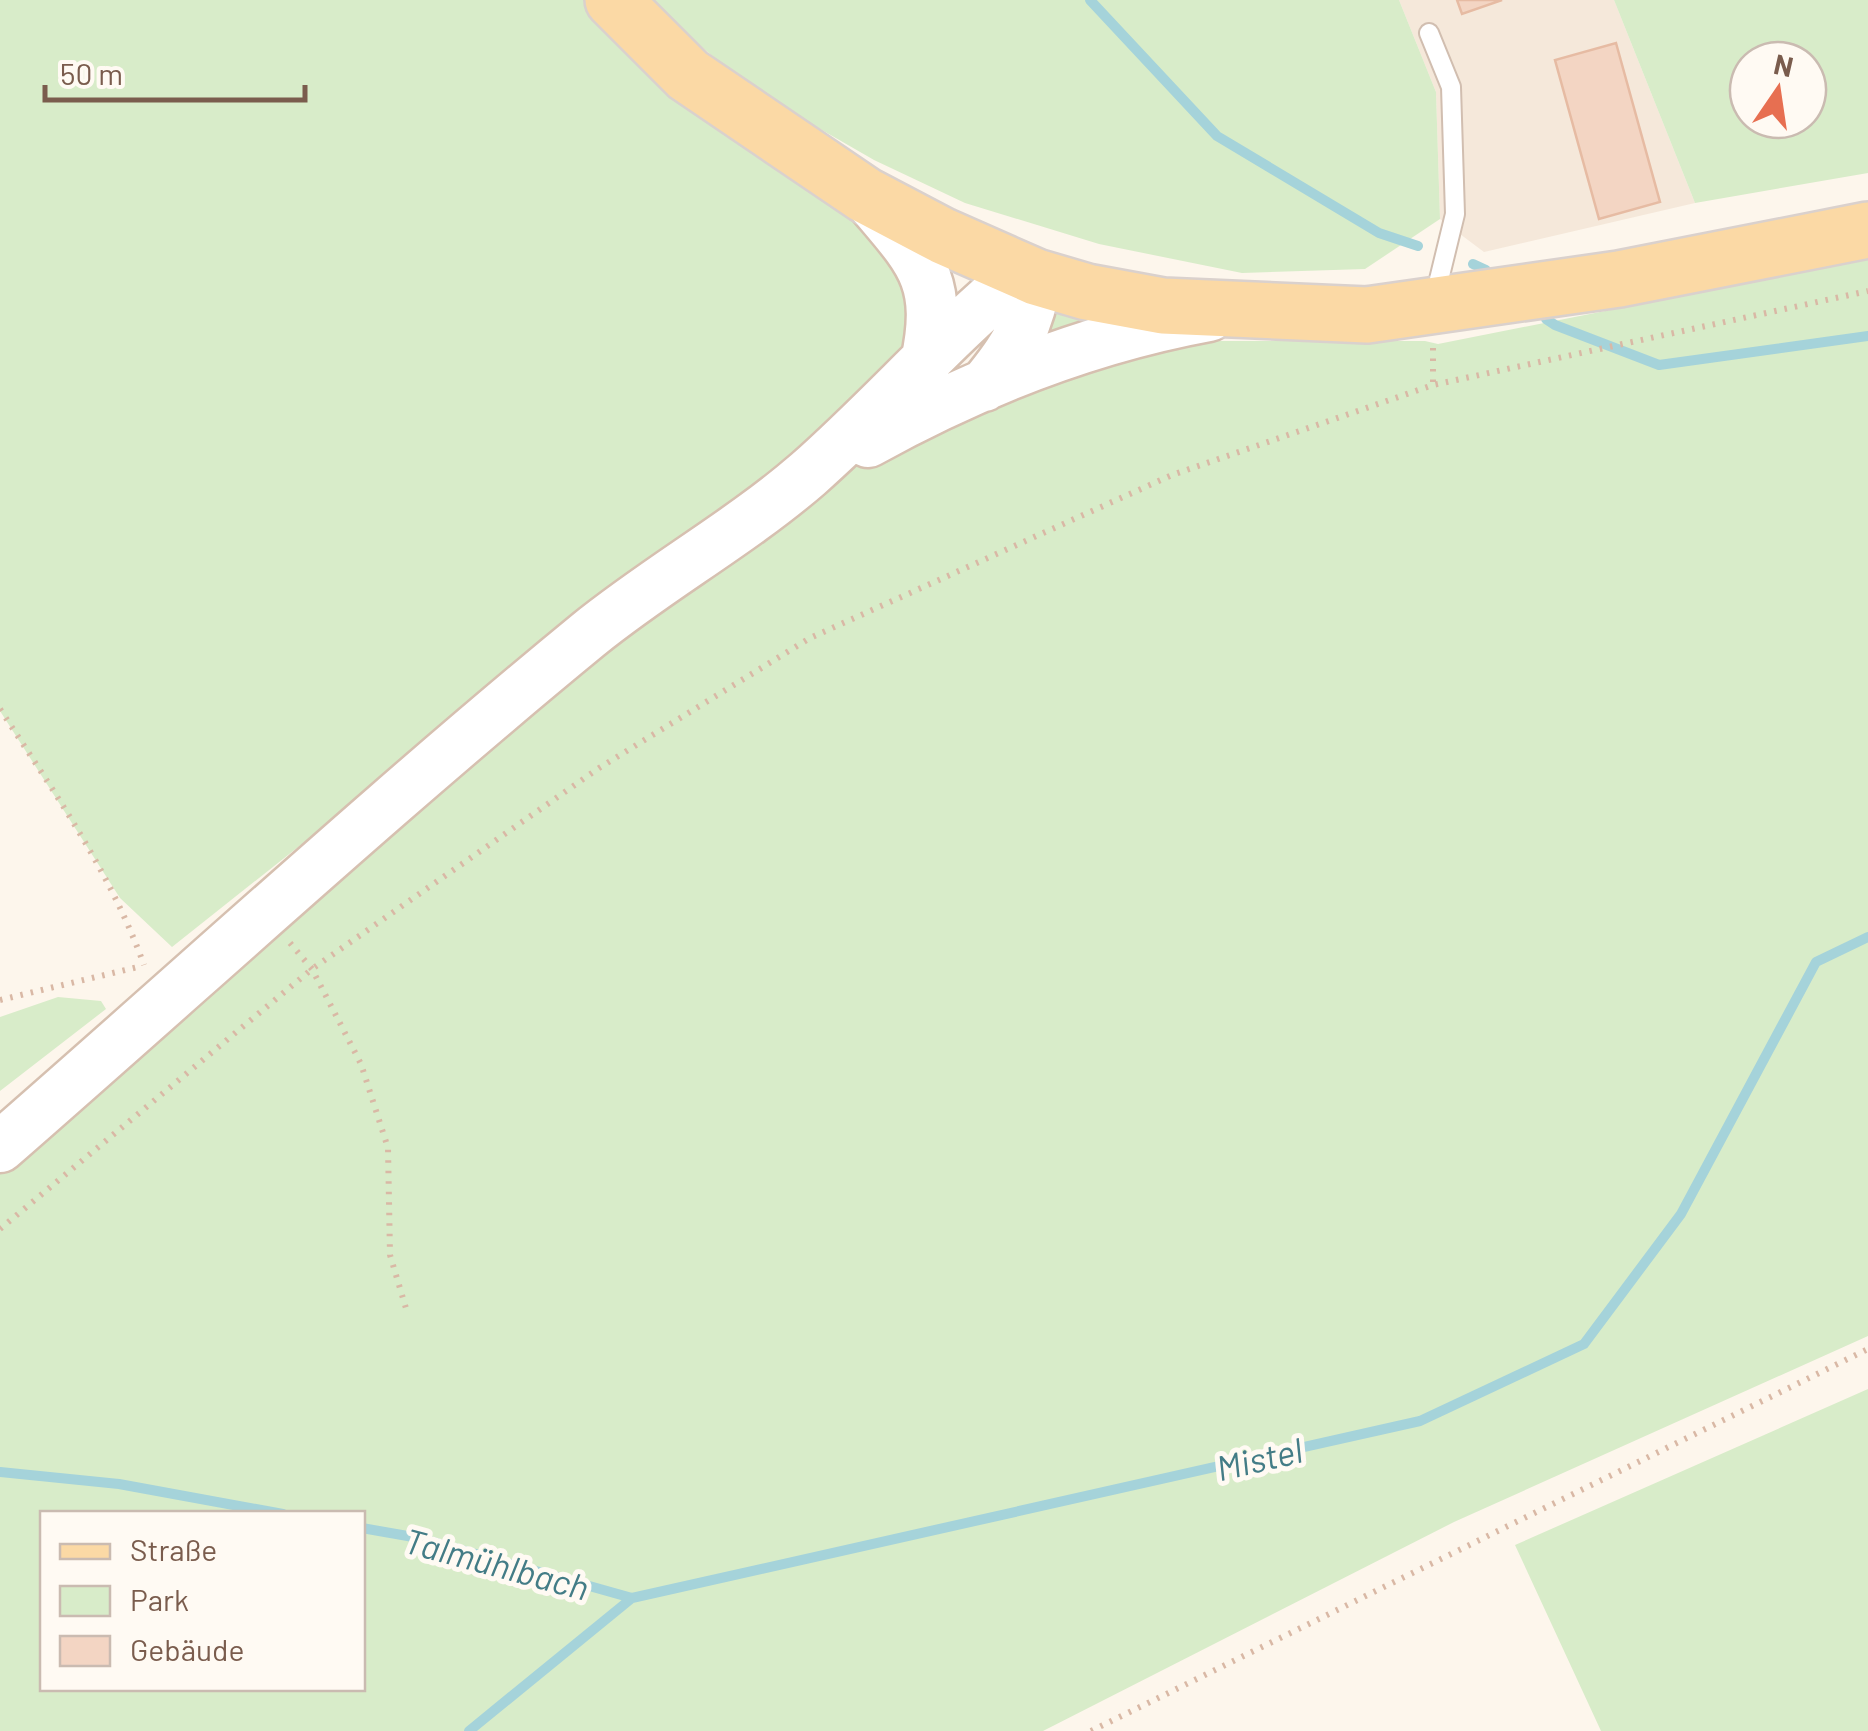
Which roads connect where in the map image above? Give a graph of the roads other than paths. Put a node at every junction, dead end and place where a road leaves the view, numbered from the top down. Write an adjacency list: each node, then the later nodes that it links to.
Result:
1 (614, 0): 3 (main road)
2 (1429, 34): 6 (lane)
3 (865, 194): 5 (main road); 8 (main road)
4 (1868, 230): 6 (main road)
5 (1029, 274): 7 (main road); 8 (main road); 9 (main road)
6 (1433, 307): 7 (main road)
7 (1234, 311): 9 (main road)
8 (926, 362): 10 (main road)
9 (984, 386): 10 (main road)
10 (806, 476): 11 (main road)
11 (0, 1147)

